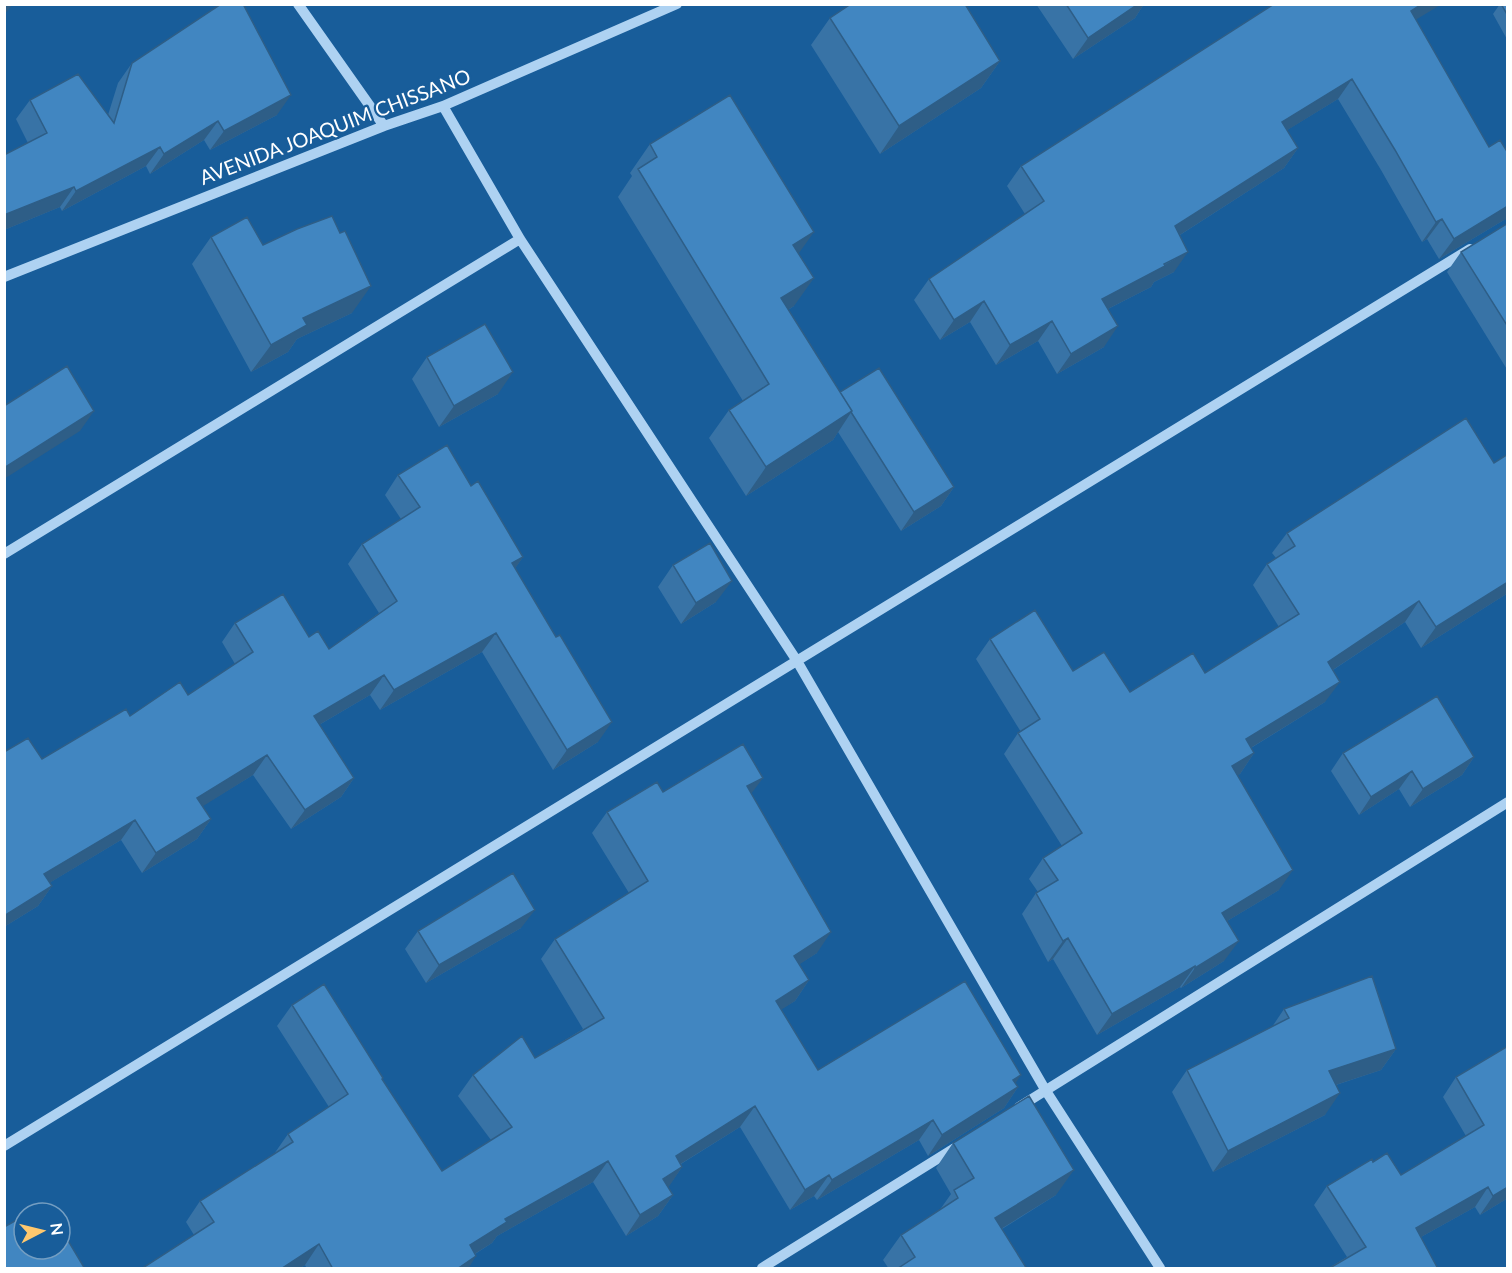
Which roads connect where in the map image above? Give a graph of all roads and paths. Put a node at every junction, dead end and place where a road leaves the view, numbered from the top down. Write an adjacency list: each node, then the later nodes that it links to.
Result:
1 (298, 4): 4 (street)
2 (677, 4): 3 (street, AVENIDA JOAQUIM CHISSANO)
3 (443, 106): 4 (street, AVENIDA JOAQUIM CHISSANO); 5 (street)
4 (384, 126): 7 (street, AVENIDA JOAQUIM CHISSANO)
5 (520, 239): 8 (street); 9 (street)
6 (1477, 245): 9 (street)
7 (4, 277)
8 (4, 554)
9 (796, 661): 11 (street); 14 (street)
10 (1508, 802): 11 (street)
11 (1046, 1091): 12 (street); 16 (street)
12 (1005, 1116)
13 (965, 1142): 15 (street)
14 (4, 1146)
15 (762, 1269)
16 (1160, 1269)

